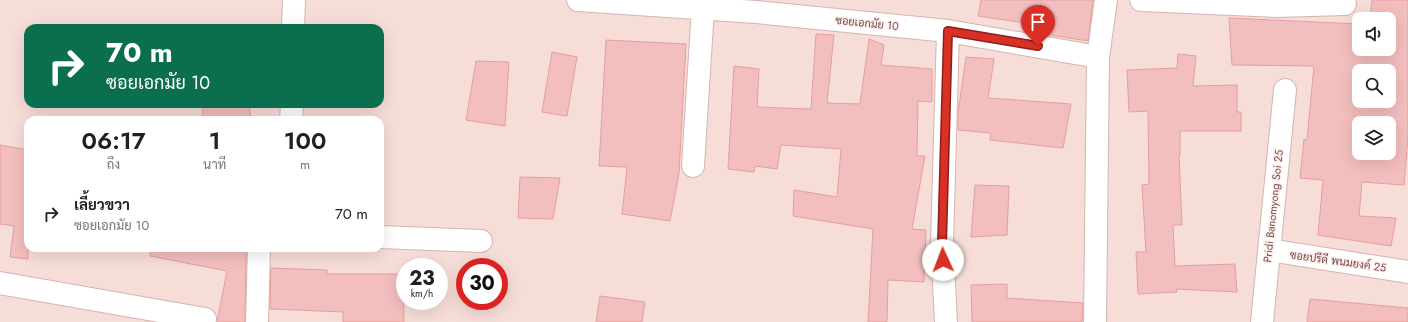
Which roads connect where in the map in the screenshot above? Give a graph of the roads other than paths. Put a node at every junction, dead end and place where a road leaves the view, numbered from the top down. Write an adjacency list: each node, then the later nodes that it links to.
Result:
1 (294, 0): 7 (street)
2 (578, 0): 6 (street, ซอยเอกมัย 10)
3 (1106, 0): 9 (street)
4 (1141, 0): 5 (street)
5 (1345, 4)
6 (703, 8): 8 (street, ซอยเอกมัย 10); 11 (street)
7 (293, 24)
8 (948, 31): 9 (street, ซอยเอกมัย 10); 20 (street)
9 (1098, 57): 21 (street)
10 (1285, 90): 14 (street, Pridi Banomyong Soi 25)
11 (693, 166)
12 (384, 237): 13 (street)
13 (482, 241)
14 (1269, 250): 16 (street, ซอยปรีดี พนมยงค์ 25); 22 (street, Pridi Banomyong Soi 25)
15 (259, 252): 19 (street)
16 (1408, 272)
17 (0, 283): 18 (street)
18 (205, 319)
19 (257, 322)
20 (946, 322)
21 (1095, 322)
22 (1262, 322)

